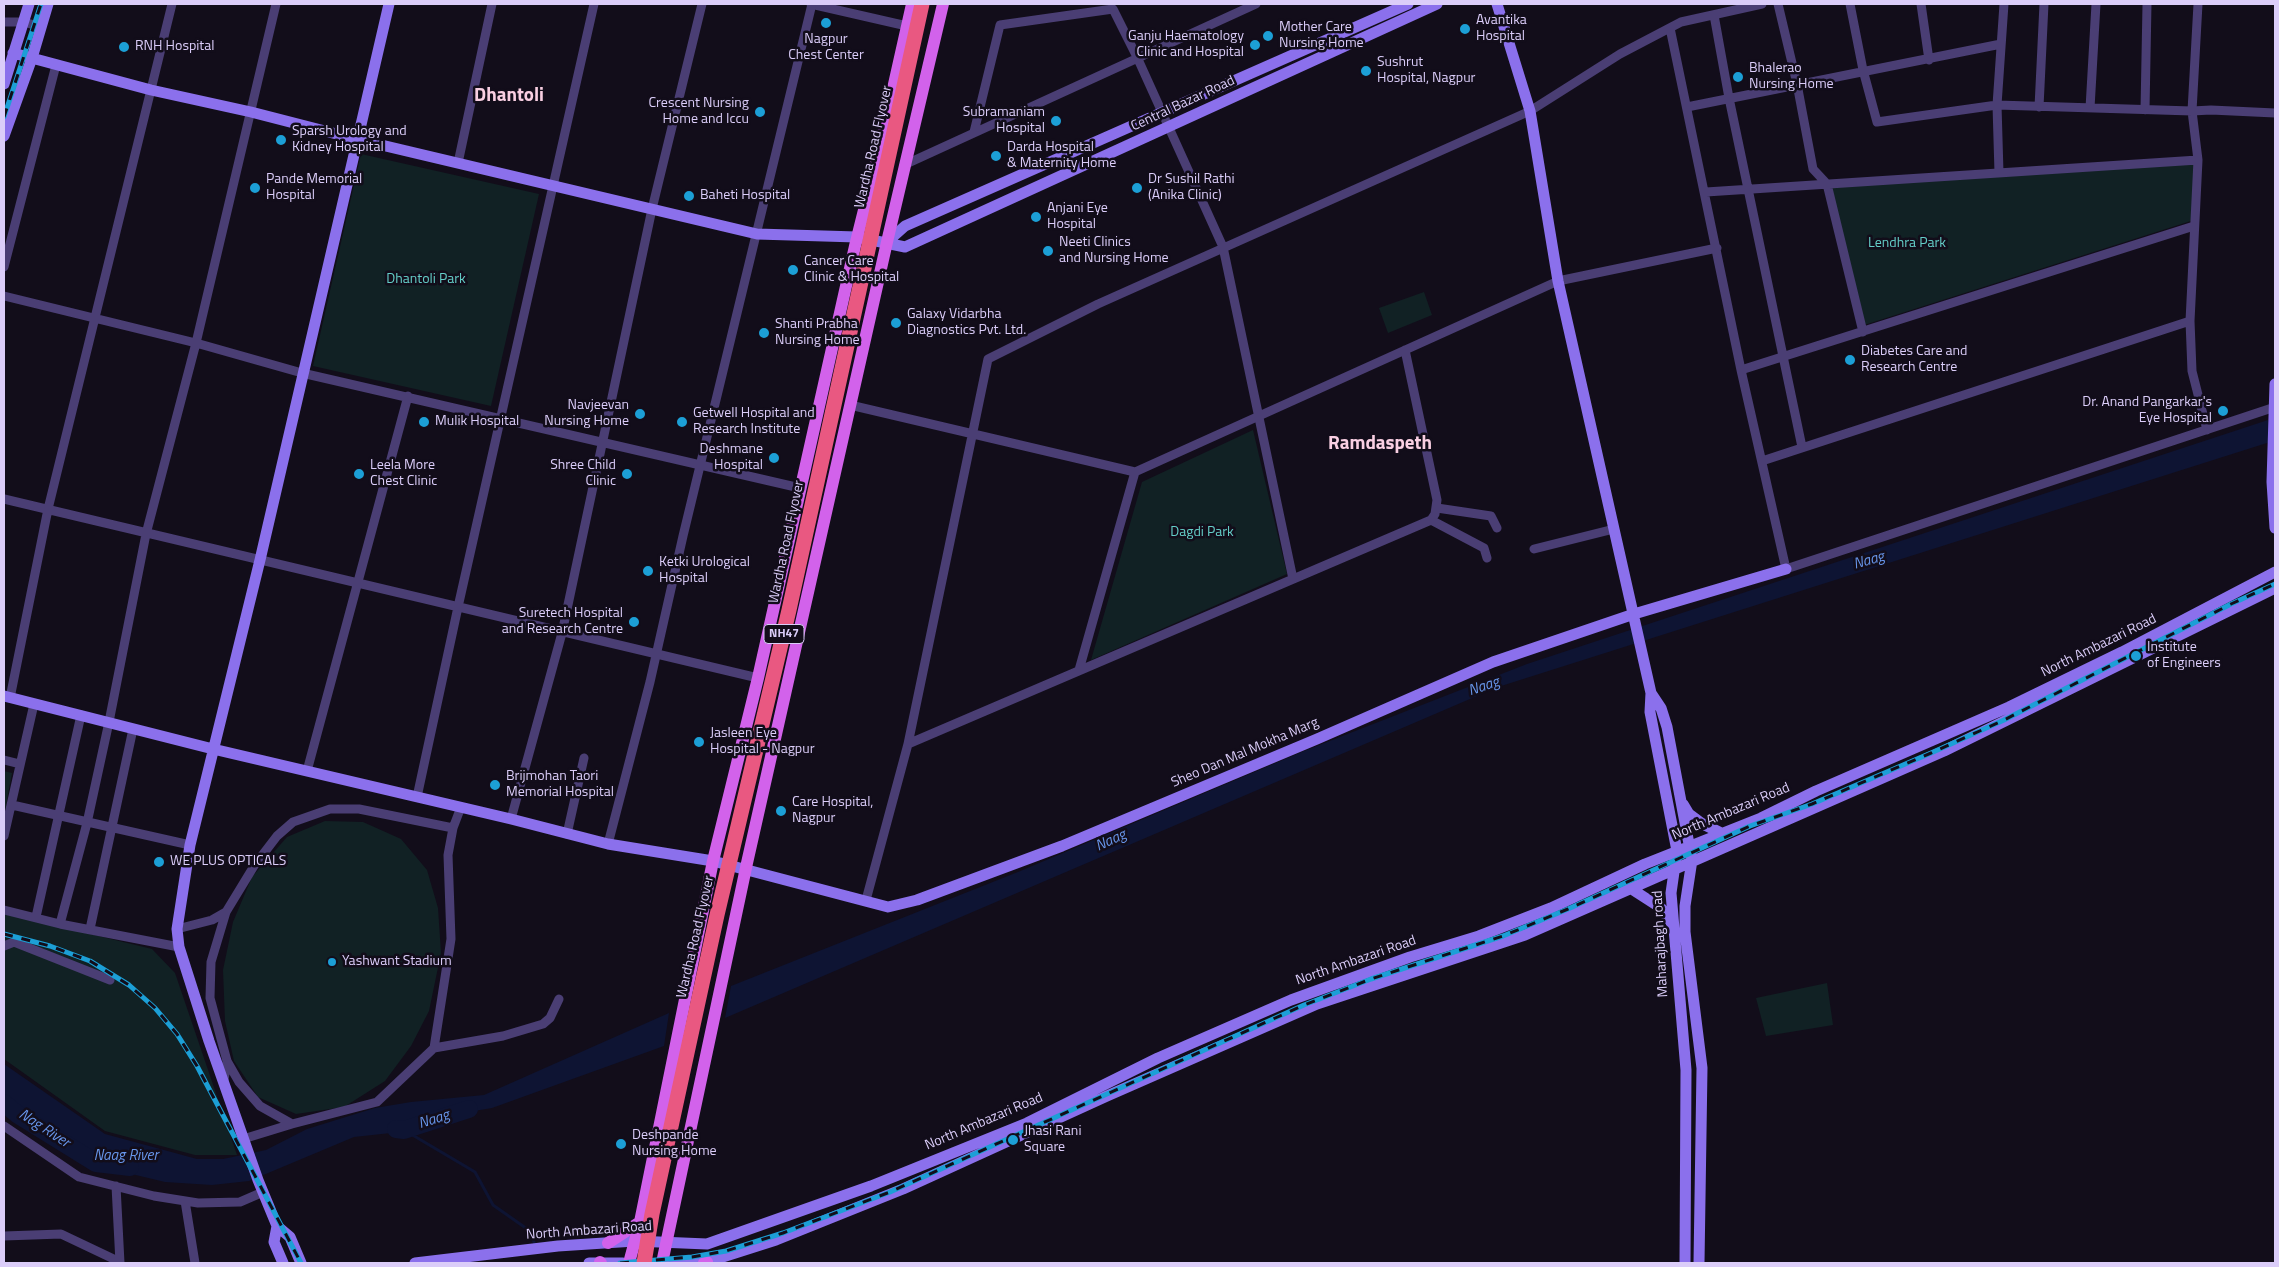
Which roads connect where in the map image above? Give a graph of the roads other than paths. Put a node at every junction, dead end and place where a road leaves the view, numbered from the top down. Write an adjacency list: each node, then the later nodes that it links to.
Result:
1 (29, 4): 29 (street)
2 (48, 4): 31 (street)
3 (172, 4): 42 (street)
4 (276, 4): 51 (street)
5 (388, 4): 57 (street)
6 (492, 4): 59 (street)
7 (594, 4): 62 (street)
8 (702, 4): 66 (street)
9 (812, 4): 30 (street); 68 (street)
10 (912, 4): 30 (main road)
11 (922, 4): 191 (highway, Wardha Road Flyover / NH47, bridge)
12 (931, 4): 192 (highway, Wardha Road Flyover / NH47)
13 (943, 4): 60 (main road)
14 (1256, 4): 35 (street)
15 (1408, 4): 53 (street, Central Bazar Road)
16 (1436, 4): 54 (street, Central Bazar Road)
17 (1497, 4): 49 (street)
18 (1762, 4): 27 (street)
19 (1778, 4): 41 (street)
20 (1850, 4): 39 (street)
21 (1921, 4): 37 (street)
22 (2004, 4): 33 (street)
23 (2044, 4): 46 (street)
24 (2096, 4): 47 (street)
25 (2147, 4): 48 (street)
26 (2198, 4): 50 (street)
27 (1714, 15): 32 (street); 43 (street)
28 (4, 22): 29 (street)
29 (24, 22): 31 (street); 34 (street)
30 (907, 26): 69 (main road)
31 (41, 27): 36 (street)
32 (1670, 28): 45 (street); 49 (street)
33 (2001, 44): 37 (street); 44 (street)
34 (13, 53): 36 (street, Central Bazar Road); 40 (street)
35 (1138, 57): 53 (street); 55 (street); 55 (street)
36 (32, 58): 38 (street, Central Bazar Road); 56 (street)
37 (1928, 60): 39 (street)
38 (56, 65): 42 (street, Central Bazar Road); 73 (street)
39 (1863, 70): 41 (street); 44 (street)
40 (4, 84)
41 (1797, 84): 43 (street); 63 (street)
42 (152, 90): 51 (street, Central Bazar Road); 76 (street)
43 (1729, 98): 45 (street); 64 (street)
44 (1997, 106): 46 (street); 61 (street)
45 (1687, 107): 65 (street)
46 (2039, 107): 47 (street)
47 (2090, 108): 48 (street)
48 (2144, 110): 50 (street)
49 (1530, 111): 71 (street); 74 (street)
50 (2192, 111): 52 (street); 58 (street)
51 (251, 112): 57 (street, Central Bazar Road); 79 (street)
52 (2275, 113)
53 (1163, 114): 54 (street); 70 (street, Central Bazar Road)
54 (1169, 127): 70 (street, Central Bazar Road); 71 (street)
55 (974, 132): 60 (street)
56 (4, 136)
57 (356, 139): 59 (street, Central Bazar Road); 83 (street)
58 (2198, 160): 61 (street); 67 (street)
59 (458, 163): 62 (street, Central Bazar Road)
60 (904, 165): 70 (main road)
61 (1999, 173): 63 (street)
62 (552, 184): 66 (street, Central Bazar Road); 89 (street)
63 (1827, 184): 64 (street); 78 (street)
64 (1749, 189): 65 (street); 81 (street)
65 (1706, 192): 72 (street)
66 (652, 209): 68 (street, Central Bazar Road); 92 (street)
67 (2194, 226): 77 (street); 78 (street)
68 (756, 234): 69 (street, Central Bazar Road); 95 (street)
69 (857, 236): 70 (street, Central Bazar Road); 97 (main road)
70 (886, 242): 86 (main road)
71 (1223, 247): 88 (street); 91 (street)
72 (1717, 248): 74 (street); 82 (street)
73 (4, 267)
74 (1558, 281): 80 (street); 103 (street)
75 (4, 296): 76 (street)
76 (96, 318): 79 (street); 100 (street)
77 (2190, 321): 90 (street); 93 (street)
78 (1862, 332): 81 (street)
79 (196, 343): 83 (street); 105 (street)
80 (1405, 350): 88 (street); 99 (street)
81 (1783, 357): 82 (street); 93 (street)
82 (1741, 370): 94 (street)
83 (302, 374): 85 (street); 108 (street)
84 (2275, 384): 87 (street)
85 (408, 396): 89 (street); 112 (street)
86 (850, 405): 91 (street); 151 (main road)
87 (2275, 408): 90 (street); 104 (street)
88 (1260, 416): 96 (street); 111 (street)
89 (502, 418): 92 (street); 114 (street)
90 (2207, 430): 109 (street)
91 (972, 433): 96 (street); 126 (street)
92 (601, 443): 95 (street); 116 (street)
93 (1802, 447): 94 (street)
94 (1762, 461): 109 (street)
95 (700, 465): 97 (street); 117 (street)
96 (1135, 472): 118 (street)
97 (800, 488): 119 (main road)
98 (4, 499): 100 (street)
99 (1437, 508): 101 (street); 102 (street)
100 (48, 509): 105 (street); 121 (street)
101 (1431, 520): 107 (street); 111 (street)
102 (1497, 528)
103 (1614, 528): 106 (street); 115 (street)
104 (2275, 528)
105 (146, 534): 108 (street); 124 (street)
106 (1534, 549)
107 (1487, 558)
108 (260, 560): 112 (street); 127 (street)
109 (1786, 569): 115 (street, Sheo Dan Mal Mokha Marg)
110 (2275, 572): 141 (street, North Ambazari Road)
111 (1294, 579): 118 (street)
112 (357, 584): 114 (street); 131 (street)
113 (2275, 588): 148 (street, North Ambazari Road)
114 (458, 607): 116 (street); 132 (street)
115 (1634, 614): 120 (street); 153 (street, Sheo Dan Mal Mokha Marg)
116 (562, 632): 117 (street); 137 (street)
117 (656, 654): 119 (street); 144 (street)
118 (1079, 670): 126 (street)
119 (758, 678): 149 (main road)
120 (1651, 693): 133 (street, Maharajbagh road); 147 (street, Maharajbagh road)
121 (6, 698): 122 (street, Sheo Dan Mal Mokha Marg)
122 (34, 704): 123 (street, Sheo Dan Mal Mokha Marg); 130 (street)
123 (81, 715): 124 (street, Sheo Dan Mal Mokha Marg); 136 (street)
124 (109, 722): 125 (street, Sheo Dan Mal Mokha Marg); 138 (street)
125 (133, 729): 127 (street, Sheo Dan Mal Mokha Marg); 139 (street)
126 (908, 744): 153 (street)
127 (212, 749): 131 (street, Sheo Dan Mal Mokha Marg); 145 (street)
128 (584, 758): 142 (street)
129 (4, 760): 130 (street)
130 (20, 764): 134 (street)
131 (308, 771): 132 (street, Sheo Dan Mal Mokha Marg)
132 (417, 797): 135 (street, Sheo Dan Mal Mokha Marg)
133 (1682, 803): 141 (street); 146 (street, Maharajbagh road)
134 (12, 804): 136 (street); 143 (street)
135 (461, 807): 137 (street, Sheo Dan Mal Mokha Marg); 140 (street)
136 (58, 816): 138 (street); 156 (street)
137 (511, 819): 142 (street, Sheo Dan Mal Mokha Marg)
138 (87, 822): 139 (street); 157 (street)
139 (112, 828): 145 (street); 159 (street)
140 (453, 828): 155 (street); 165 (street)
141 (1721, 833): 146 (street, North Ambazari Road)
142 (567, 834): 144 (street, Sheo Dan Mal Mokha Marg)
143 (4, 836)
144 (608, 844): 149 (street, Sheo Dan Mal Mokha Marg)
145 (190, 845): 160 (street)
146 (1690, 846): 147 (street, North Ambazari Road); 148 (street, Maharajbagh road)
147 (1677, 851): 150 (street, Maharajbagh road); 171 (street, North Ambazari Road)
148 (1692, 860): 150 (street, North Ambazari Road); 195 (street, Maharajbagh road)
149 (713, 861): 151 (street, Sheo Dan Mal Mokha Marg); 176 (main road)
150 (1675, 869): 152 (street, North Ambazari Road); 158 (street, Maharajbagh road)
151 (746, 870): 153 (street, Sheo Dan Mal Mokha Marg); 180 (main road)
152 (1630, 888): 158 (street); 173 (street, North Ambazari Road)
153 (866, 900)
154 (4, 910): 156 (street)
155 (226, 912): 160 (street); 166 (street)
156 (36, 917): 157 (street)
157 (60, 924): 159 (street)
158 (1673, 925): 194 (street, Maharajbagh road)
159 (90, 929): 162 (street)
160 (177, 929): 162 (street)
161 (4, 946): 163 (street)
162 (179, 947): 167 (street)
163 (110, 980)
164 (559, 999): 165 (street)
165 (434, 1048): 168 (street)
166 (227, 1061): 167 (street); 168 (street)
167 (223, 1082): 170 (street)
168 (292, 1124): 170 (street)
169 (4, 1126): 172 (street)
170 (245, 1142): 174 (street)
171 (896, 1175): 173 (street); 180 (street, North Ambazari Road)
172 (116, 1186): 175 (street); 183 (street)
173 (903, 1189): 182 (street, North Ambazari Road)
174 (263, 1192): 175 (street); 177 (street)
175 (185, 1201): 184 (street)
176 (640, 1222): 179 (main road); 181 (main road)
177 (276, 1226): 185 (street); 186 (street)
178 (4, 1236): 183 (street)
179 (635, 1242): 180 (street, North Ambazari Road); 181 (street, North Ambazari Road); 190 (main road)
180 (666, 1242): 193 (main road)
181 (608, 1244): 187 (street, North Ambazari Road)
182 (706, 1262): 193 (street, North Ambazari Road)
183 (120, 1263)
184 (195, 1263)
185 (284, 1263)
186 (301, 1263)
187 (415, 1263)
188 (597, 1263): 189 (street)
189 (624, 1263)
190 (629, 1263)
191 (644, 1263)
192 (653, 1263)
193 (663, 1263)
194 (1685, 1263)
195 (1699, 1263)

